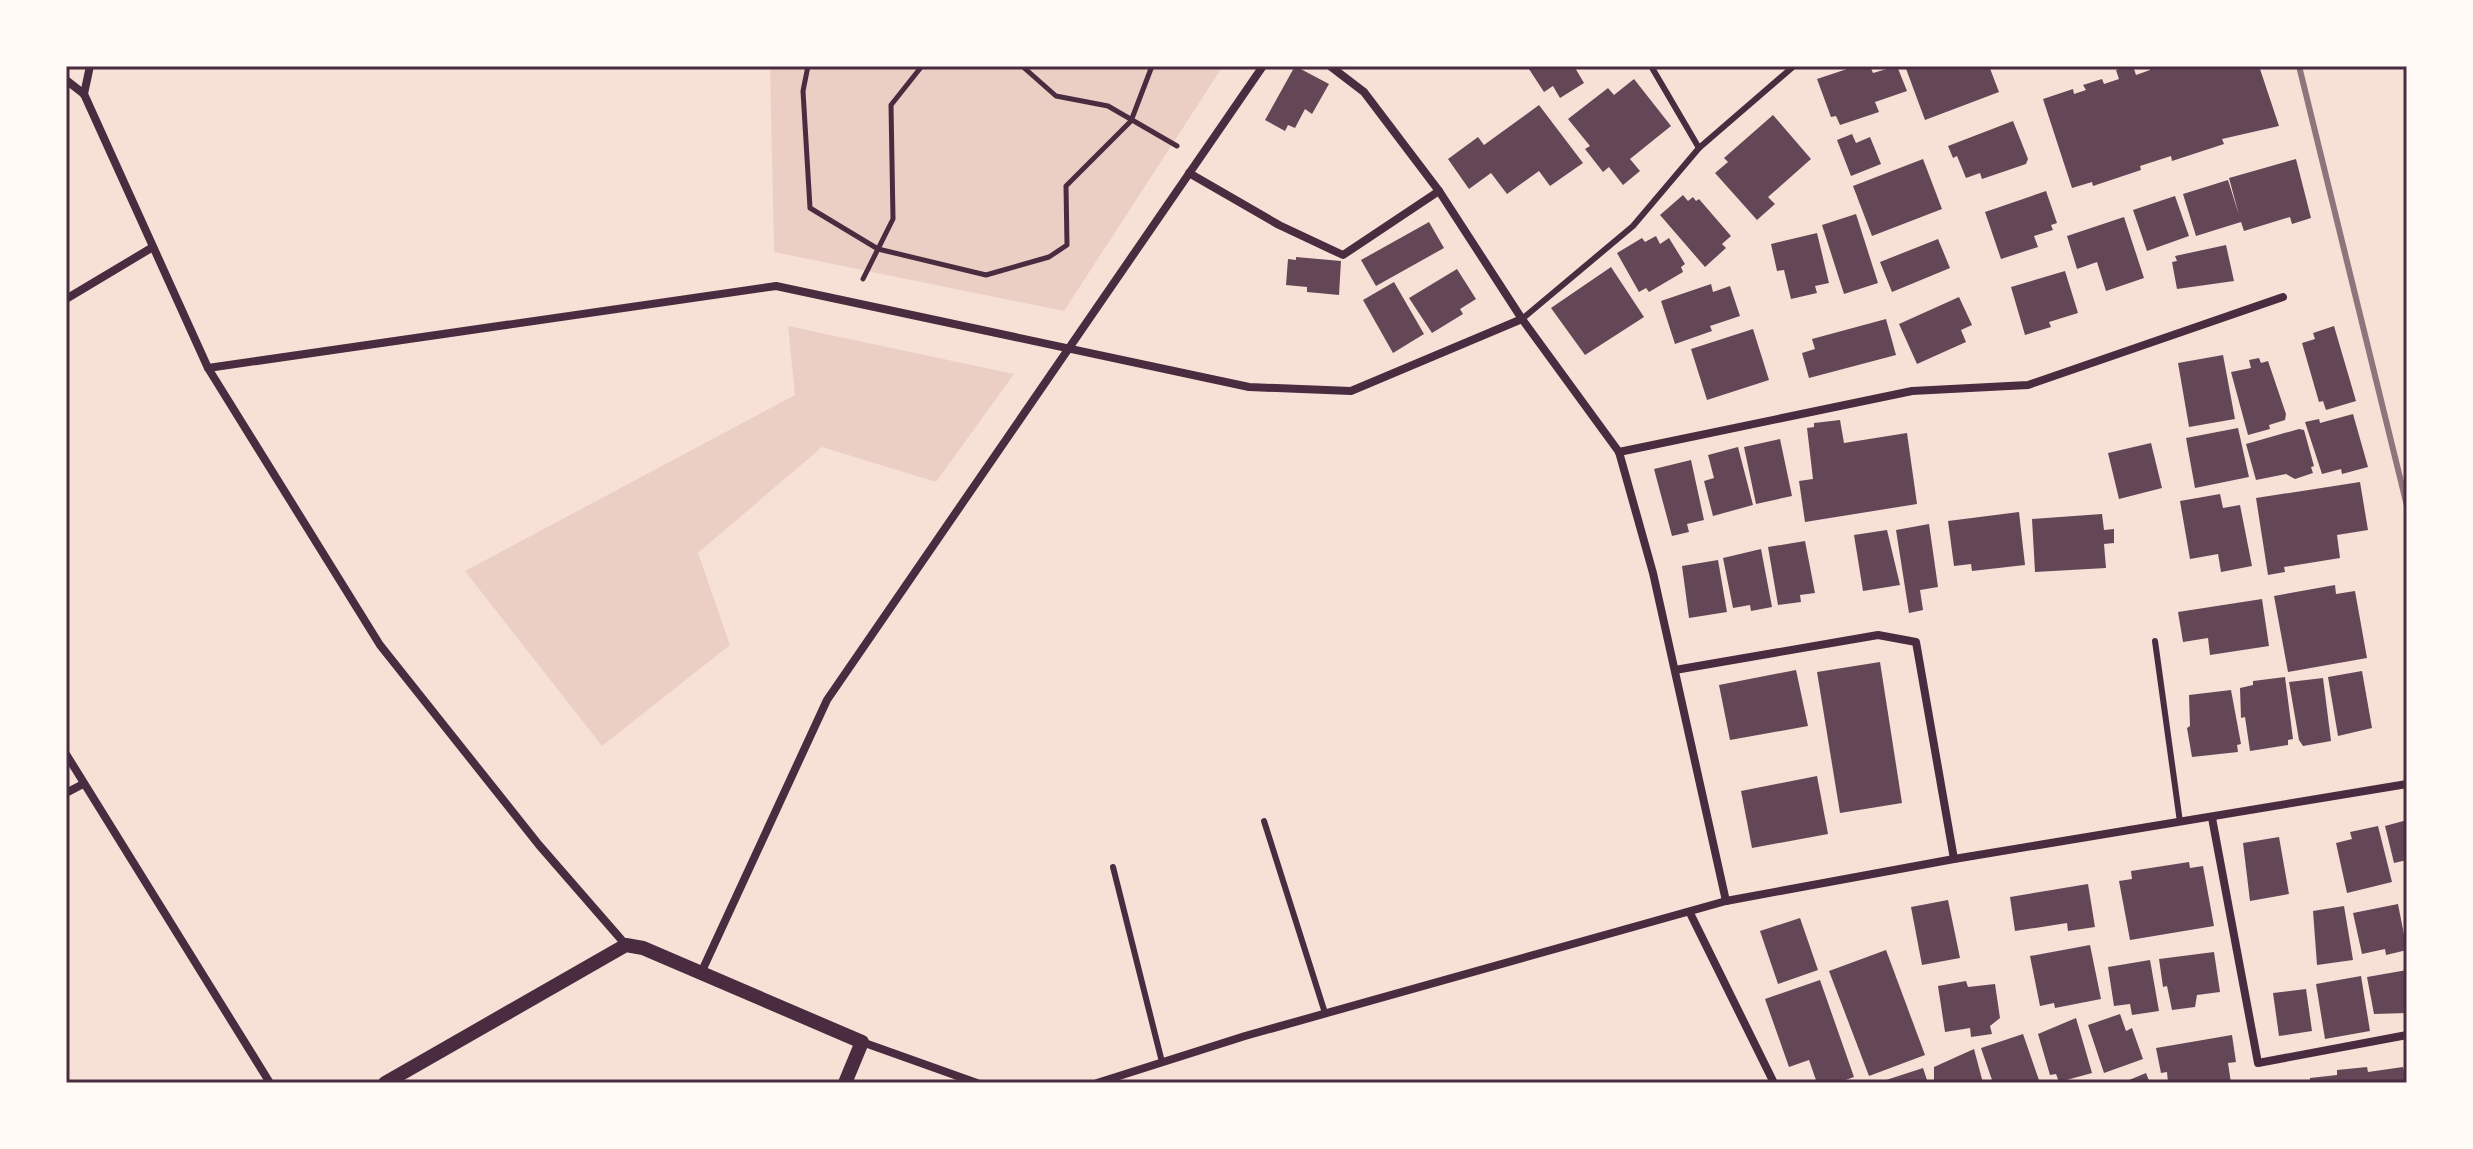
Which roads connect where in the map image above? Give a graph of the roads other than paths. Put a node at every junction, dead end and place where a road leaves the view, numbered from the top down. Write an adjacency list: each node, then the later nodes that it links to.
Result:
1 (90, 66): 7 (street)
2 (1263, 66): 9 (street)
3 (1330, 66): 10 (street)
4 (1651, 66): 8 (lane)
5 (1794, 66): 8 (lane)
6 (66, 80): 7 (street)
7 (84, 94): 11 (street)
8 (1699, 148): 14 (lane)
9 (1189, 173): 10 (street); 15 (street)
10 (1439, 191): 14 (street)
11 (153, 247): 13 (street); 16 (street)
12 (2283, 297): 17 (street)
13 (66, 299)
14 (1522, 319): 15 (street); 17 (street)
15 (1066, 350): 16 (street); 32 (street)
16 (208, 368): 31 (street)
17 (1619, 452): 19 (street)
18 (2155, 641): 26 (lane)
19 (1675, 670): 27 (street); 29 (street)
20 (66, 754): 21 (street)
21 (83, 784): 23 (street); 37 (street)
22 (2407, 784): 24 (street)
23 (66, 793)
24 (2212, 818): 26 (street); 34 (street)
25 (1264, 821): 33 (lane)
26 (2180, 822): 27 (street)
27 (1954, 859): 29 (street)
28 (1113, 867): 36 (lane)
29 (1726, 901): 30 (street)
30 (1690, 913): 33 (street); 42 (street)
31 (626, 945): 32 (street); 38 (street)
32 (701, 973): 35 (street)
33 (1325, 1013): 36 (street)
34 (2407, 1035)
35 (862, 1042): 39 (street); 40 (street)
36 (1162, 1062): 41 (street)
37 (270, 1083)
38 (385, 1083)
39 (845, 1083)
40 (977, 1083)
41 (1097, 1083)
42 (1774, 1083)

